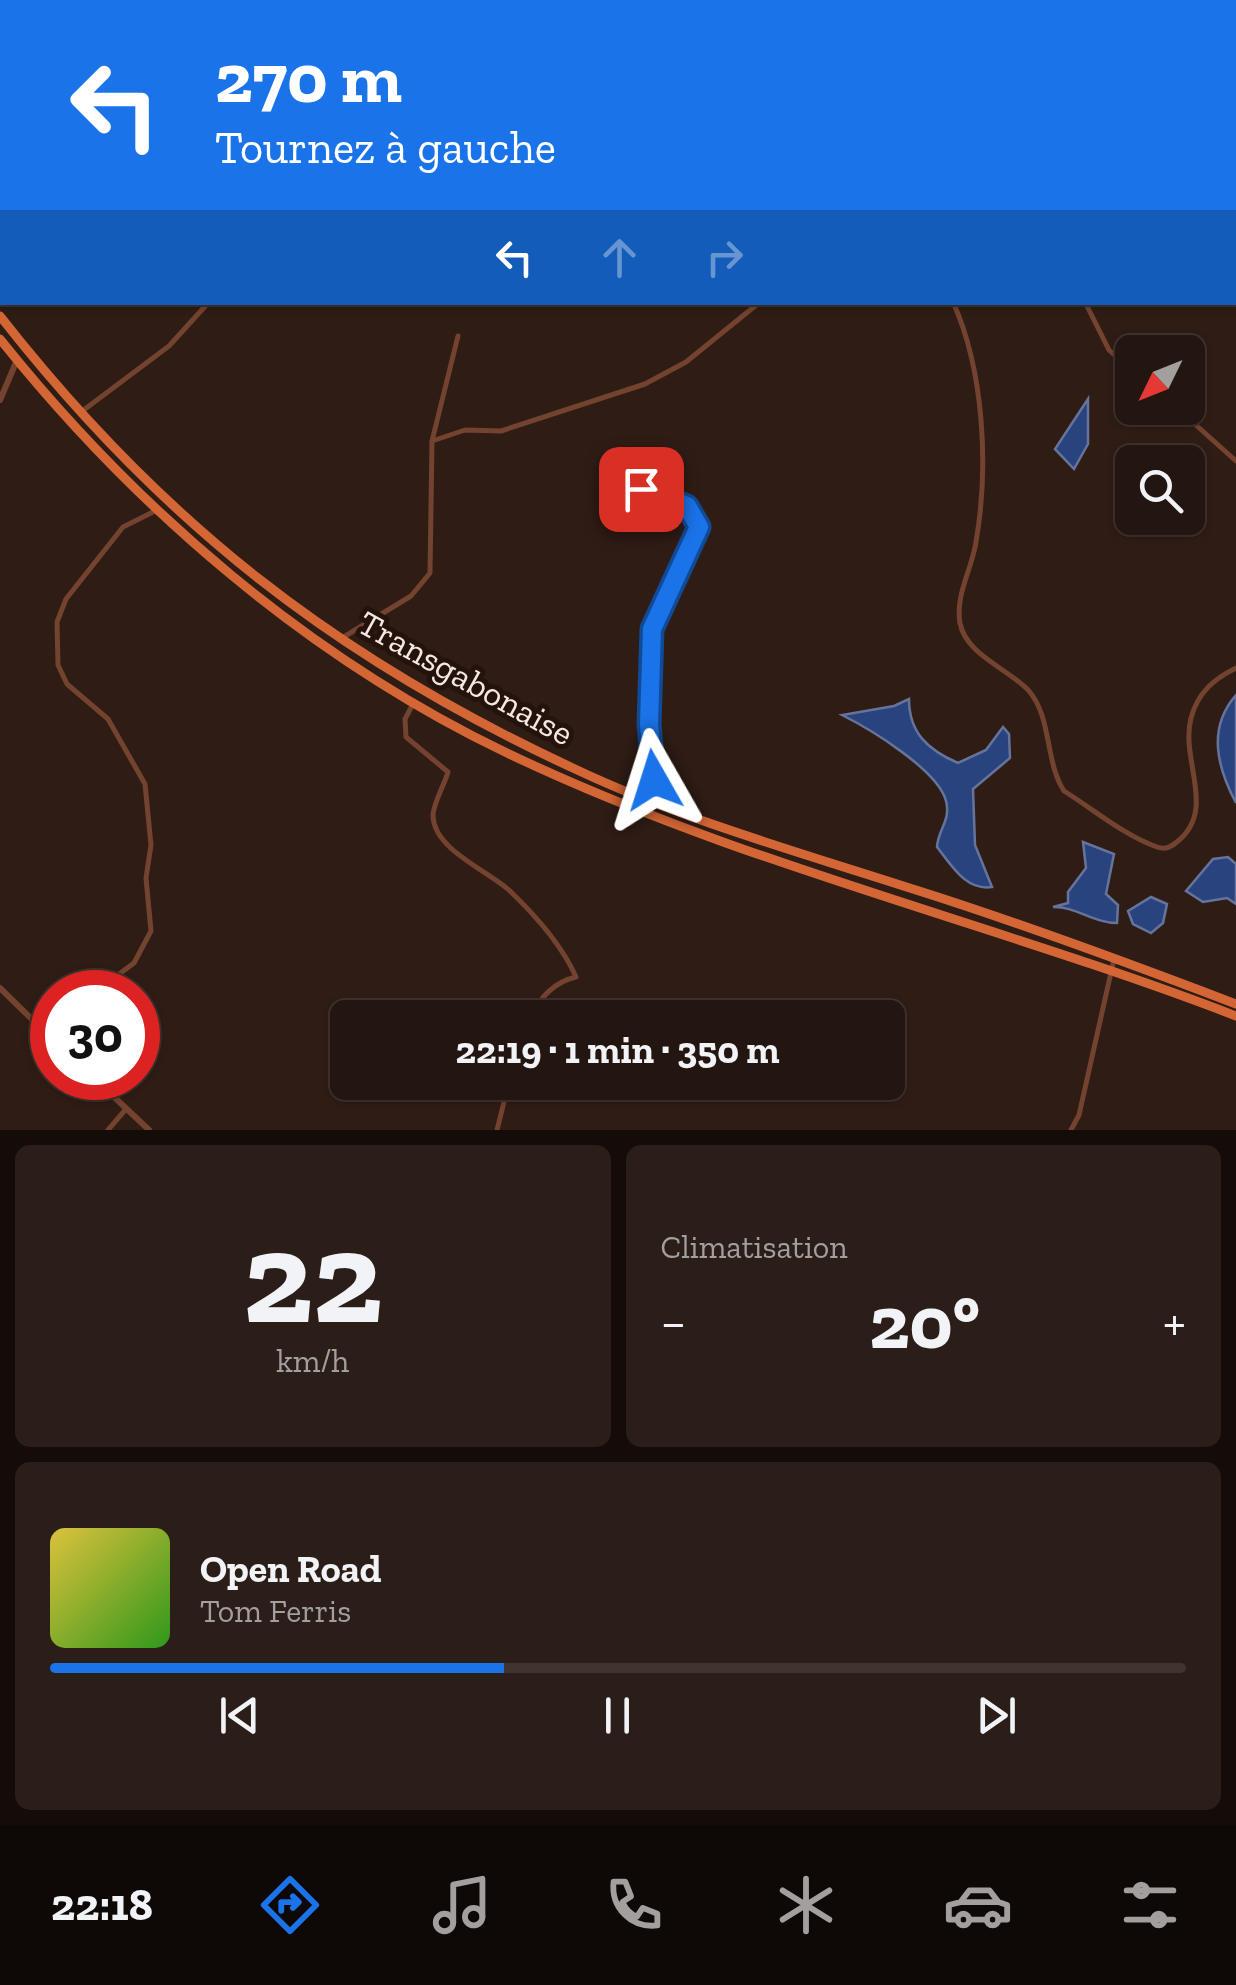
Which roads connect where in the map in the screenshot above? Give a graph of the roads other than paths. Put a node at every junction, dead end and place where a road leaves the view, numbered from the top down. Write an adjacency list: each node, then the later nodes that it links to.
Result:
1 (206, 305): 12 (street)
2 (756, 305): 14 (street)
3 (953, 305): 19 (street)
4 (1086, 305): 9 (street)
5 (0, 316): 8 (highway, Transgabonaise)
6 (458, 336): 14 (street)
7 (0, 339): 10 (highway, Transgabonaise)
8 (28, 351): 10 (street); 12 (highway, Transgabonaise)
9 (1115, 355)
10 (17, 360): 11 (street); 17 (highway, Transgabonaise)
11 (0, 400)
12 (81, 412): 18 (highway, Transgabonaise)
13 (1196, 425): 15 (street)
14 (432, 441): 18 (street)
15 (1236, 460)
16 (641, 489): 21 (street)
17 (156, 510): 20 (highway, Transgabonaise); 23 (street)
18 (338, 640): 21 (highway, Transgabonaise)
19 (1236, 668)
20 (414, 701): 22 (highway, Transgabonaise); 25 (street)
21 (649, 798): 22 (highway, Transgabonaise)
22 (1113, 964): 26 (highway, Transgabonaise); 27 (highway, Transgabonaise); 35 (street)
23 (125, 970)
24 (0, 988): 28 (street)
25 (540, 1000)
26 (1236, 1004)
27 (1236, 1016)
28 (30, 1017)
29 (117, 1100): 31 (street)
30 (504, 1100): 34 (street)
31 (126, 1109): 32 (street); 33 (street)
32 (108, 1130)
33 (149, 1130)
34 (497, 1130)
35 (1071, 1130)

